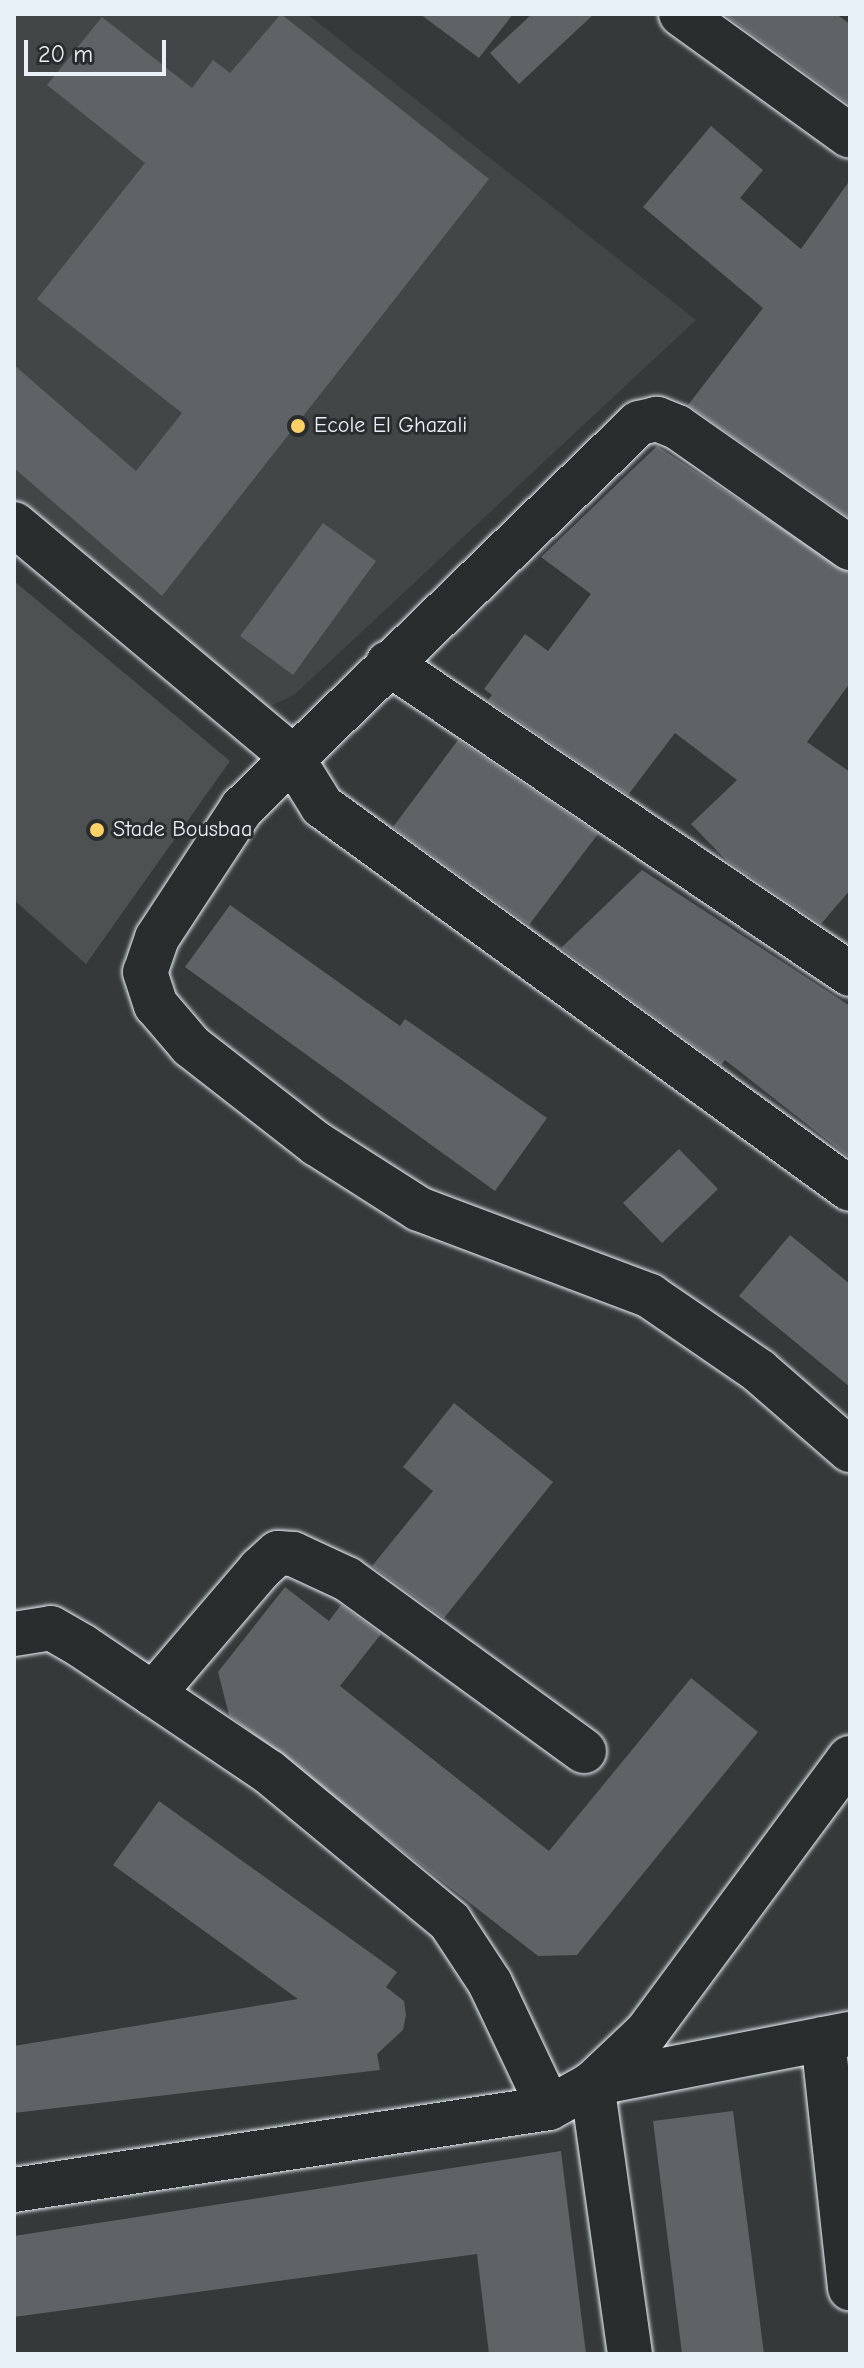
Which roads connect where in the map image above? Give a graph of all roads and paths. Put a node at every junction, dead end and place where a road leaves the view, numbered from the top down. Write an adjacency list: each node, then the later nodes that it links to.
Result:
1 (681, 14): 2 (street)
2 (850, 136)
3 (14, 524): 6 (street)
4 (850, 548): 5 (street)
5 (388, 663): 6 (street); 7 (street)
6 (291, 756): 8 (street); 9 (street)
7 (850, 974)
8 (850, 1189)
9 (850, 1450)
10 (14, 1634): 11 (street)
11 (153, 1694): 12 (street); 16 (street)
12 (584, 1751)
13 (850, 1758): 15 (street)
14 (837, 2036): 15 (street); 18 (street)
15 (592, 2084): 16 (street); 19 (street)
16 (549, 2108): 17 (street)
17 (14, 2190)
18 (850, 2289)
19 (630, 2354)

